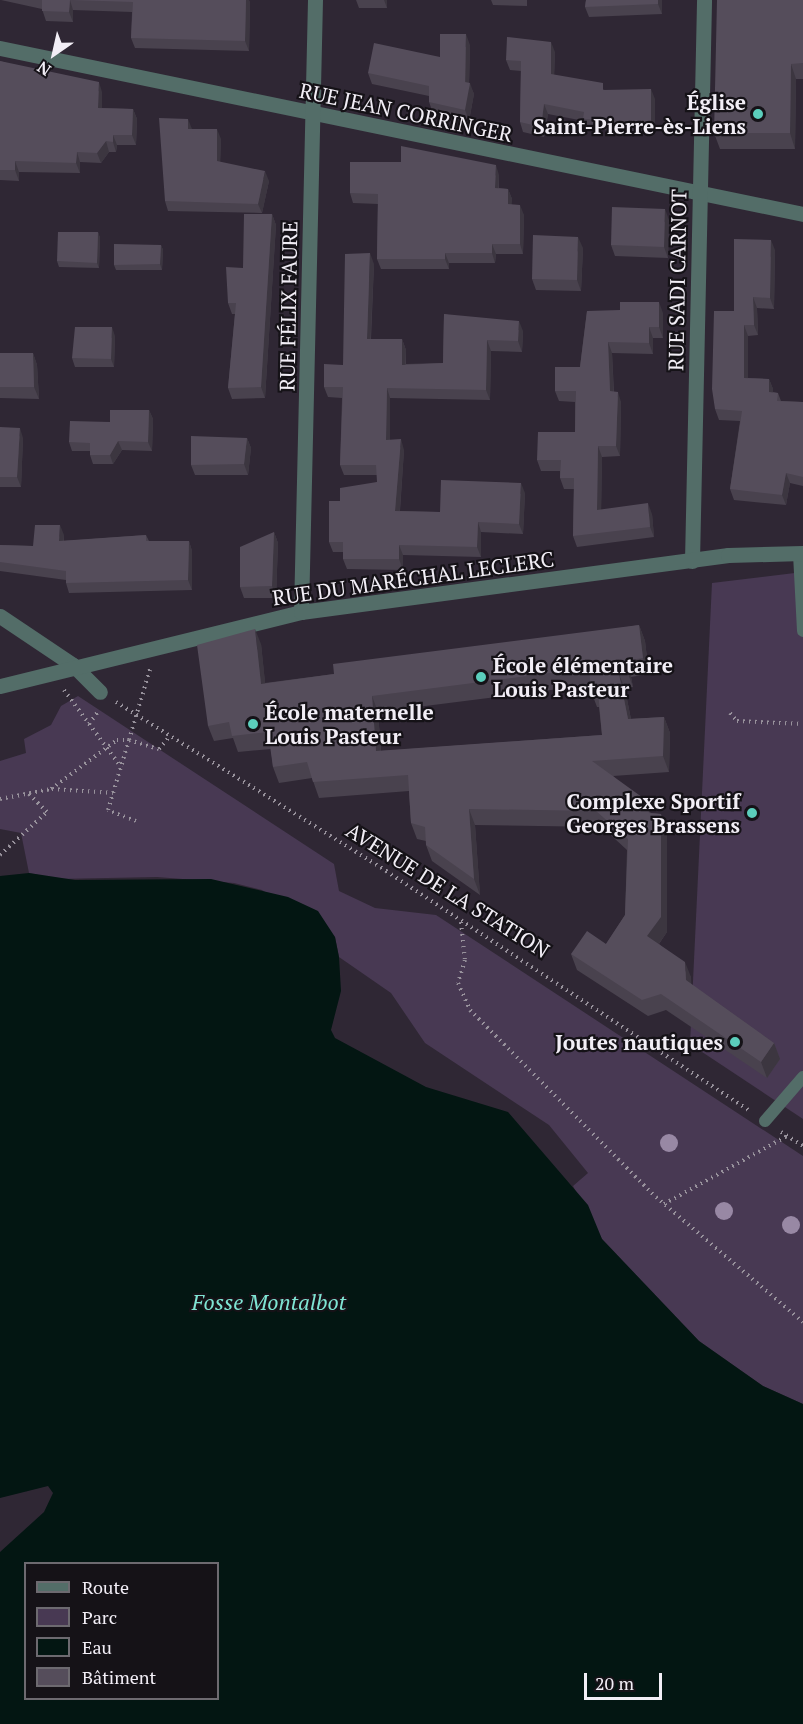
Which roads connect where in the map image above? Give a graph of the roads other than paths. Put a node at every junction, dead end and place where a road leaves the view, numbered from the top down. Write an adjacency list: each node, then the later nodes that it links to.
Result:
1 (315, 0): 4 (street, RUE FÉLIX FAURE)
2 (704, 0): 5 (street, RUE SADI CARNOT)
3 (0, 48): 4 (street, RUE JEAN CORRINGER)
4 (313, 113): 5 (street, RUE JEAN CORRINGER); 9 (street, RUE FÉLIX FAURE)
5 (700, 195): 6 (street, RUE JEAN CORRINGER); 8 (street, RUE SADI CARNOT)
6 (803, 214)
7 (801, 553): 8 (street, RUE DU MARÉCHAL LECLERC); 11 (lane)
8 (692, 561): 9 (street, RUE DU MARÉCHAL LECLERC)
9 (301, 612): 12 (street, RUE DU MARÉCHAL LECLERC)
10 (0, 616): 12 (street)
11 (803, 631)
12 (73, 665): 13 (street, RUE DU MARÉCHAL LECLERC); 14 (street)
13 (0, 686)
14 (100, 692)
15 (803, 1077): 16 (lane)
16 (765, 1121)

